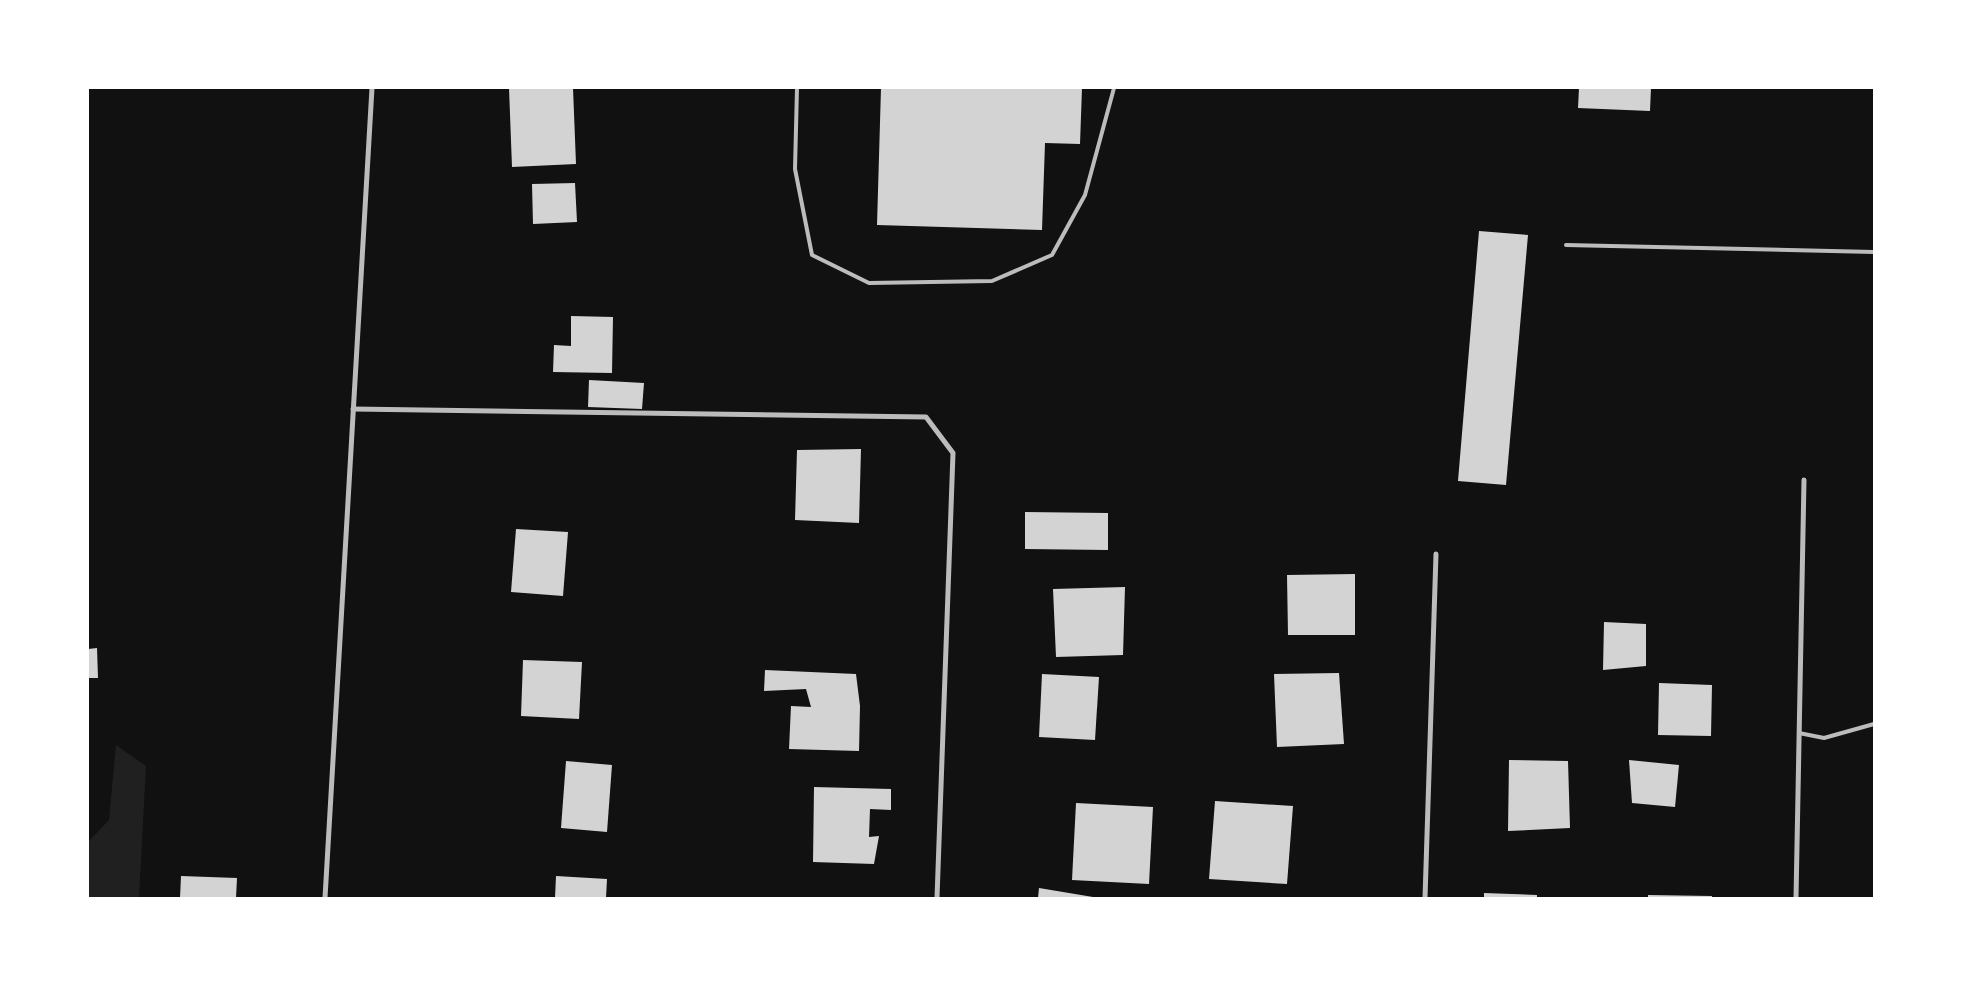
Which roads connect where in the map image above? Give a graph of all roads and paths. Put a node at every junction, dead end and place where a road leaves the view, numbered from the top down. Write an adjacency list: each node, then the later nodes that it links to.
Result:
1 (372, 88): 6 (street)
2 (797, 88): 3 (lane)
3 (1114, 88)
4 (1566, 245): 5 (lane)
5 (1874, 252)
6 (353, 409): 11 (street); 12 (street)
7 (1804, 480): 10 (street)
8 (1436, 554): 13 (street)
9 (1874, 724): 10 (lane)
10 (1799, 733): 14 (street)
11 (325, 898)
12 (937, 898)
13 (1425, 898)
14 (1796, 898)

